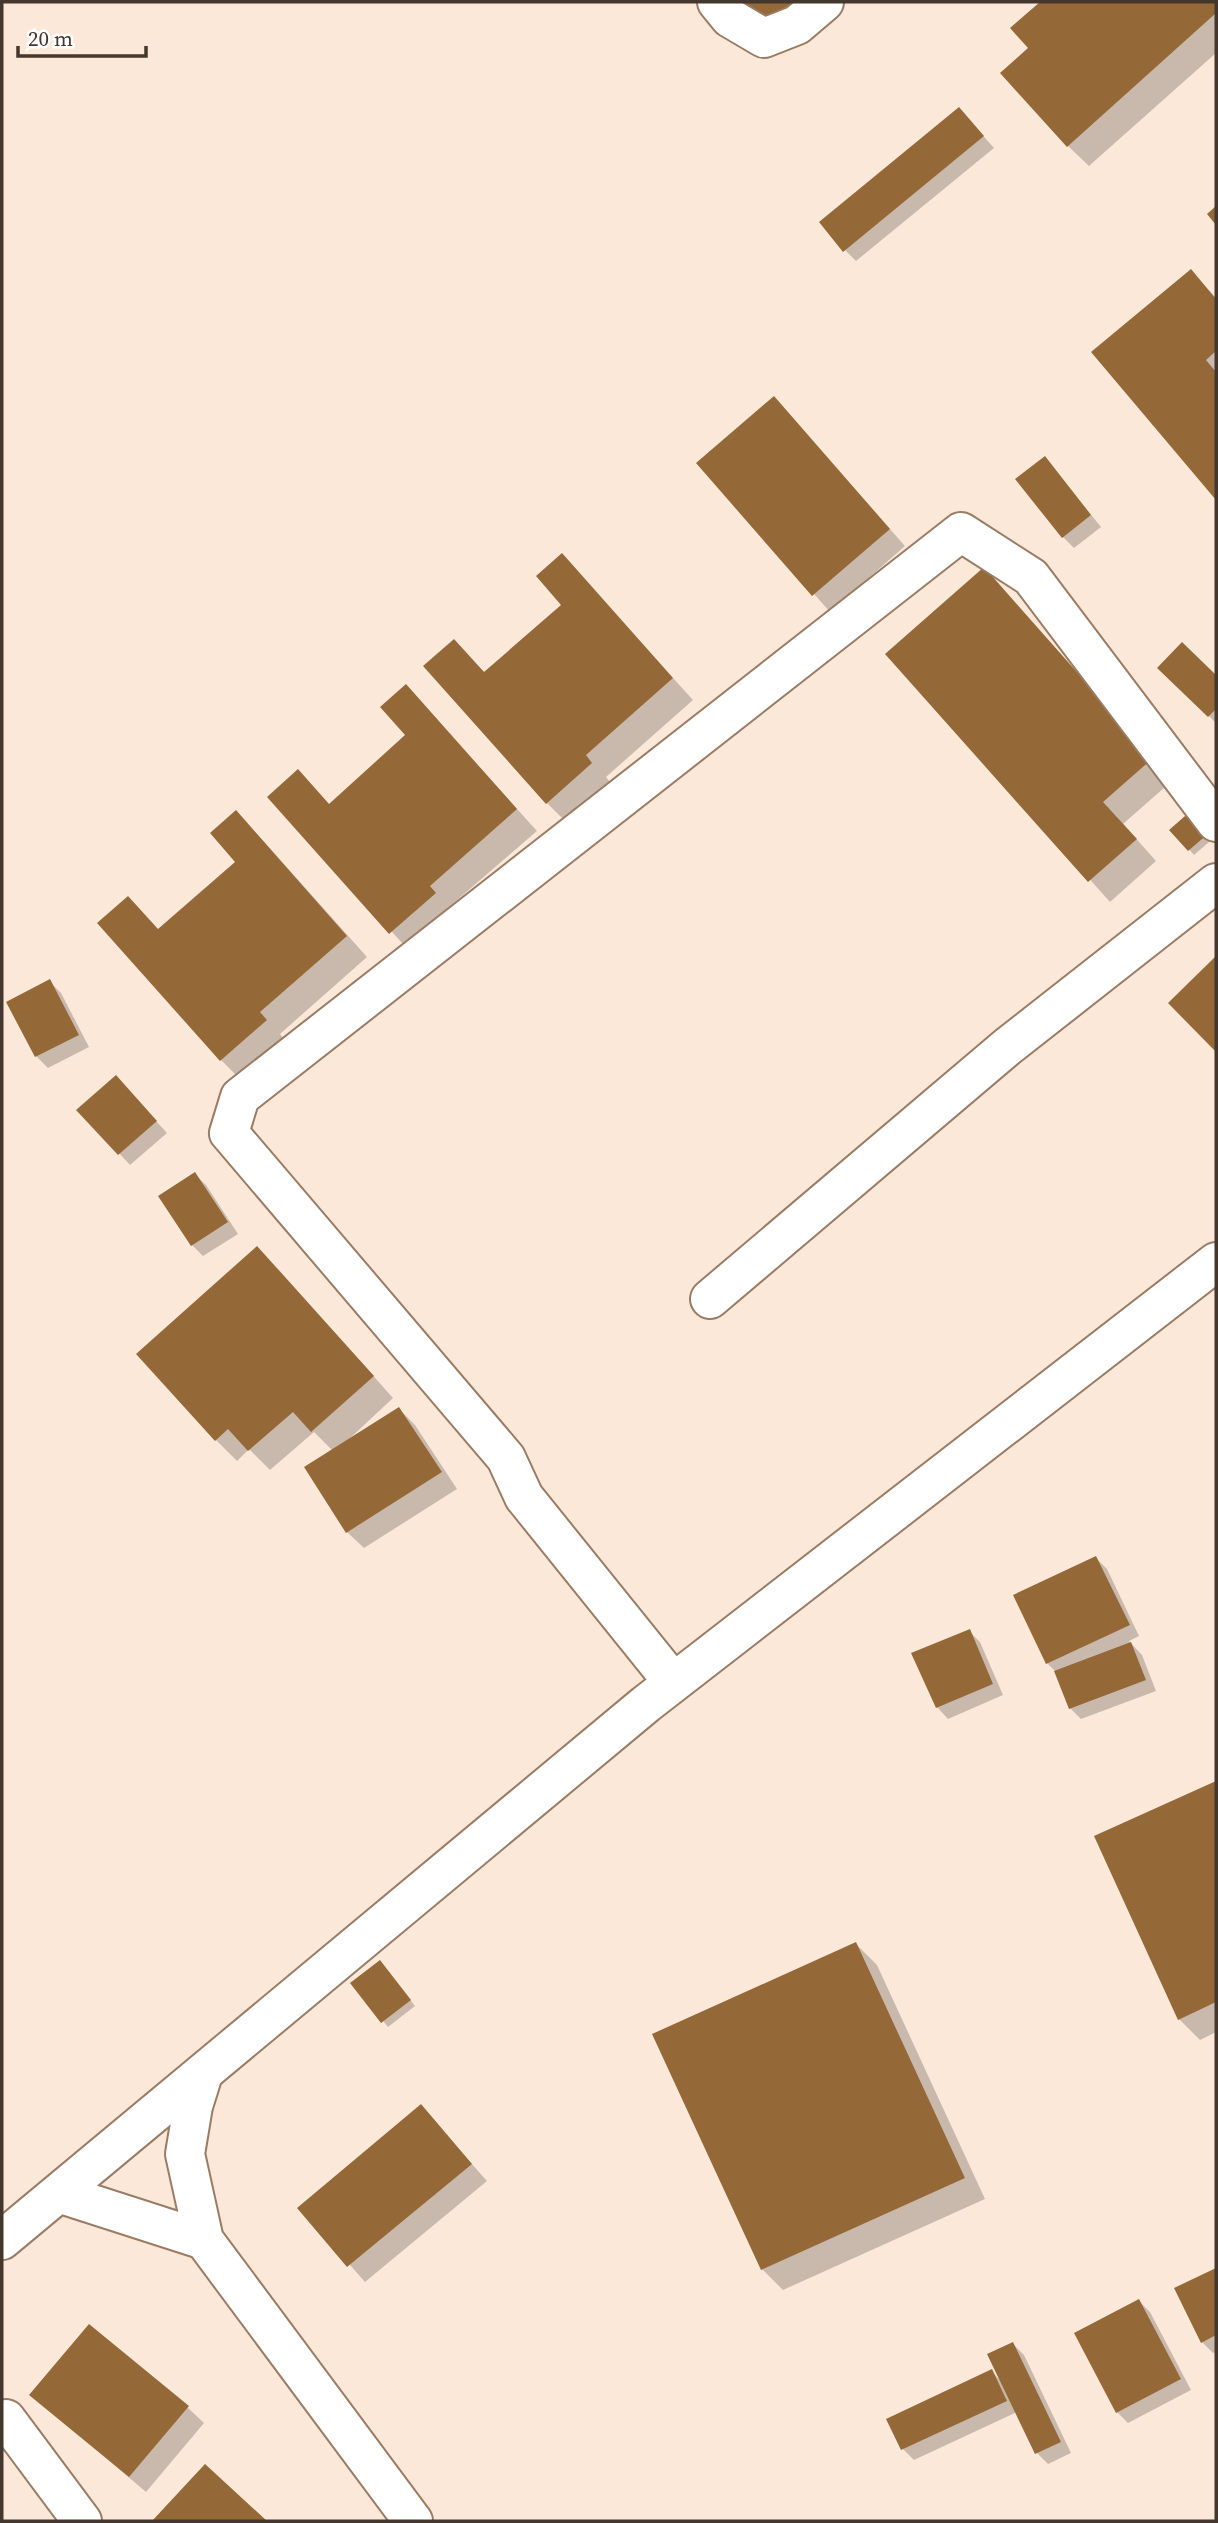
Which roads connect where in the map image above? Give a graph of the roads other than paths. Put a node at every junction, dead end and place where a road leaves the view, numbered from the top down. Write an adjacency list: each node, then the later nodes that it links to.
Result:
1 (717, 2): 2 (street)
2 (824, 2)
3 (1216, 822): 7 (street)
4 (1216, 883): 6 (street)
5 (1216, 1262): 7 (street)
6 (709, 1299)
7 (673, 1682): 8 (street)
8 (203, 2074): 9 (street); 11 (street)
9 (61, 2194): 10 (street); 11 (street)
10 (2, 2240)
11 (204, 2240): 14 (street)
12 (6, 2419): 13 (street)
13 (82, 2521)
14 (414, 2521)

